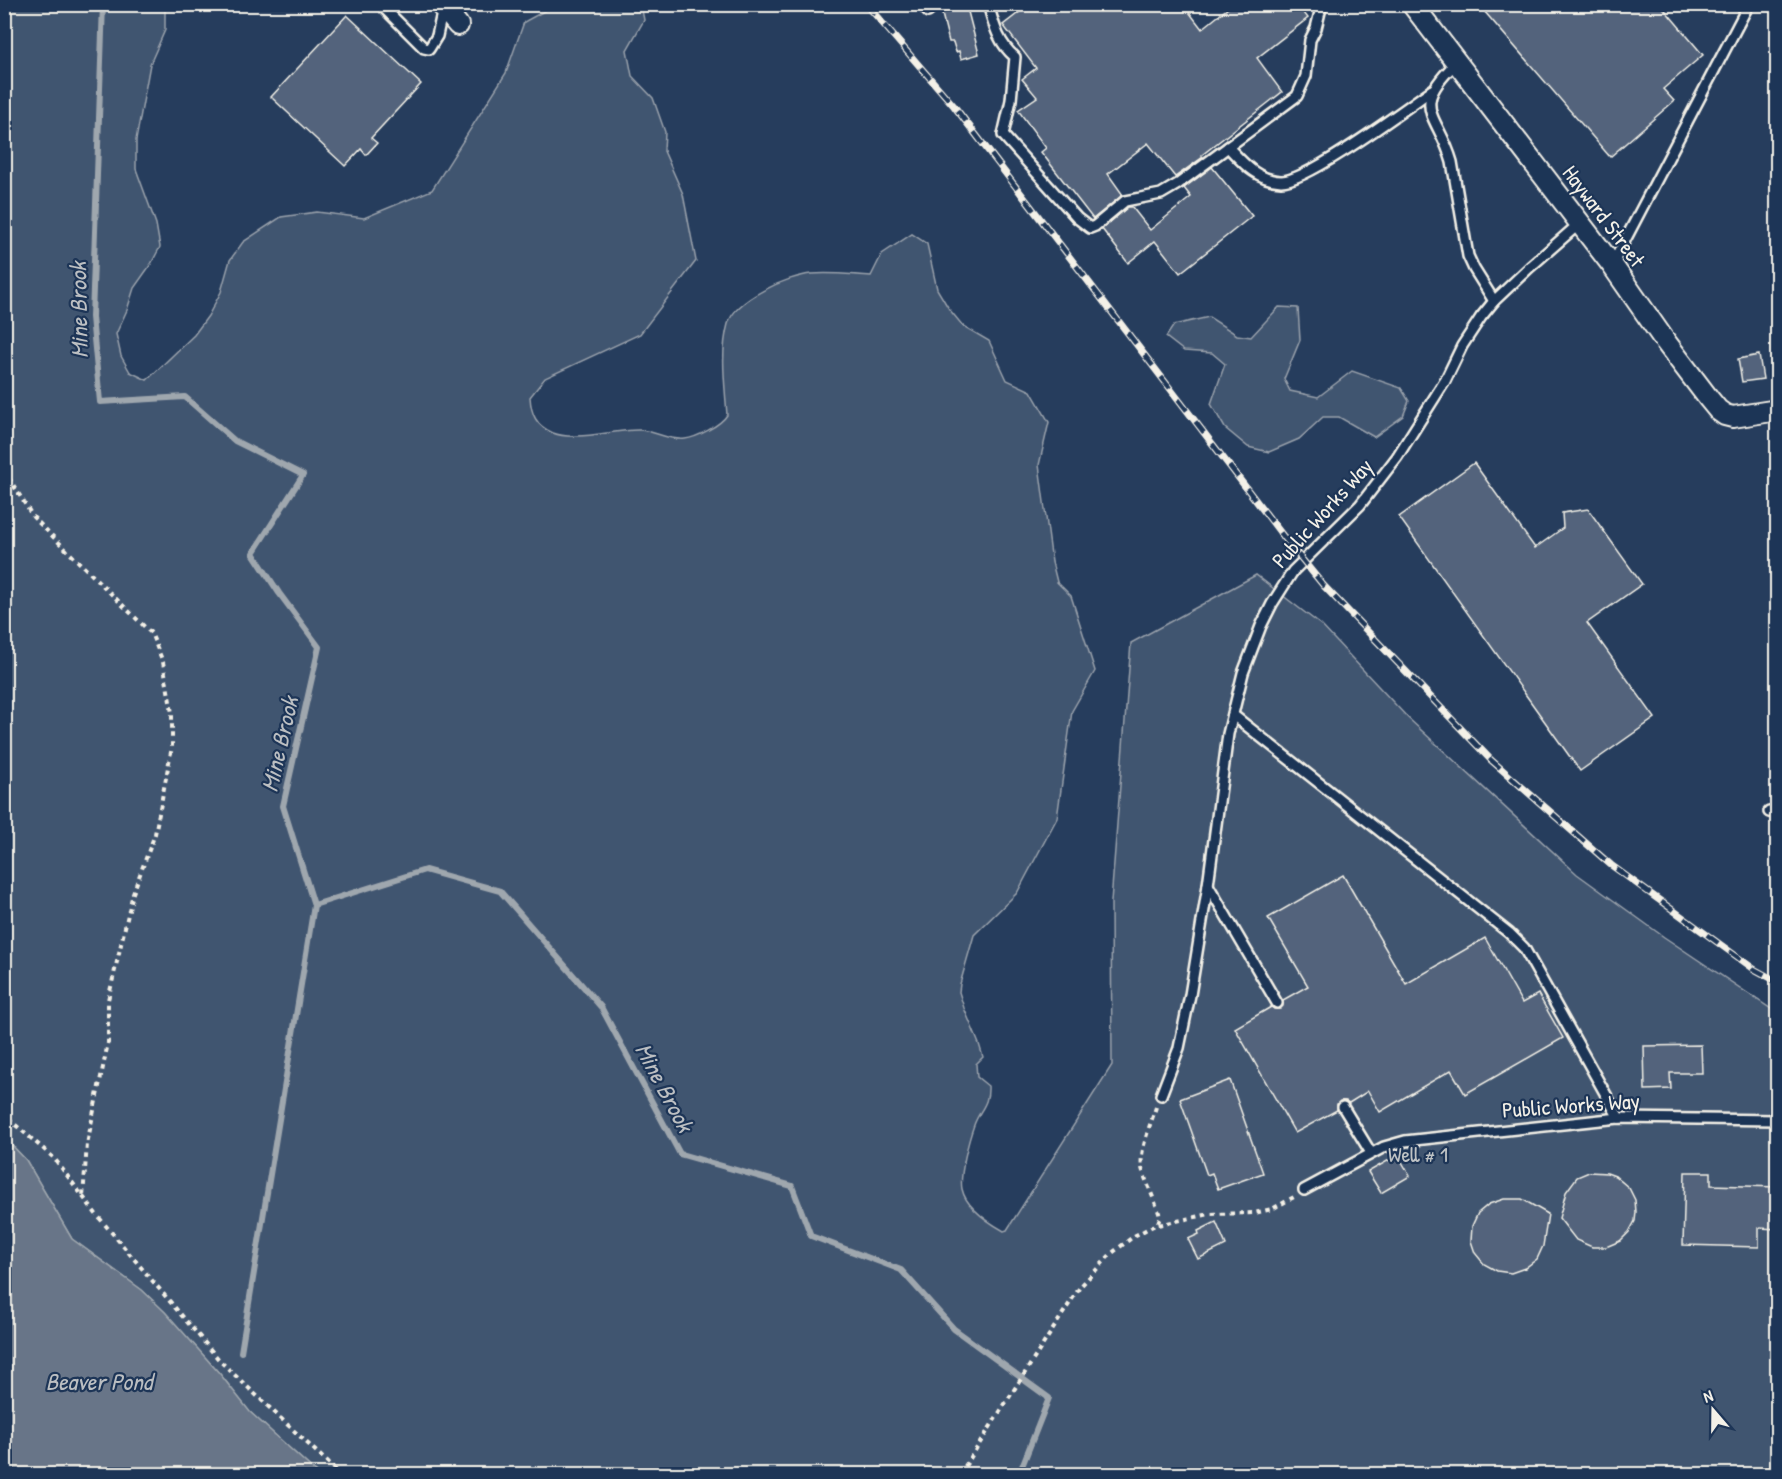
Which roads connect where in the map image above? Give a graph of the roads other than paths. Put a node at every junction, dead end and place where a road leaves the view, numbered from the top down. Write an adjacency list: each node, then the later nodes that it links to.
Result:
1 (380, 4): 6 (lane)
2 (988, 4): 10 (lane)
3 (1322, 4): 10 (lane)
4 (1412, 4): 8 (street, Hayward Street)
5 (1749, 4): 12 (lane)
6 (444, 6): 7 (street)
7 (458, 25)
8 (1456, 63): 9 (lane); 11 (street, Hayward Street)
9 (1432, 90): 10 (lane); 13 (lane)
10 (1228, 147)
11 (1580, 223): 12 (street, Hayward Street); 13 (lane, Public Works Way)
12 (1612, 265): 14 (street, Hayward Street)
13 (1494, 301): 15 (lane, Public Works Way)
14 (1778, 410)
15 (1233, 715): 16 (lane, Public Works Way); 20 (lane)
16 (1208, 885): 17 (lane); 18 (lane, Public Works Way)
17 (1277, 1003)
18 (1161, 1095)
19 (1343, 1107): 22 (lane)
20 (1619, 1118): 21 (lane, Public Works Way); 22 (lane, Public Works Way)
21 (1778, 1120)
22 (1371, 1153): 23 (lane, Public Works Way)
23 (1304, 1190)

